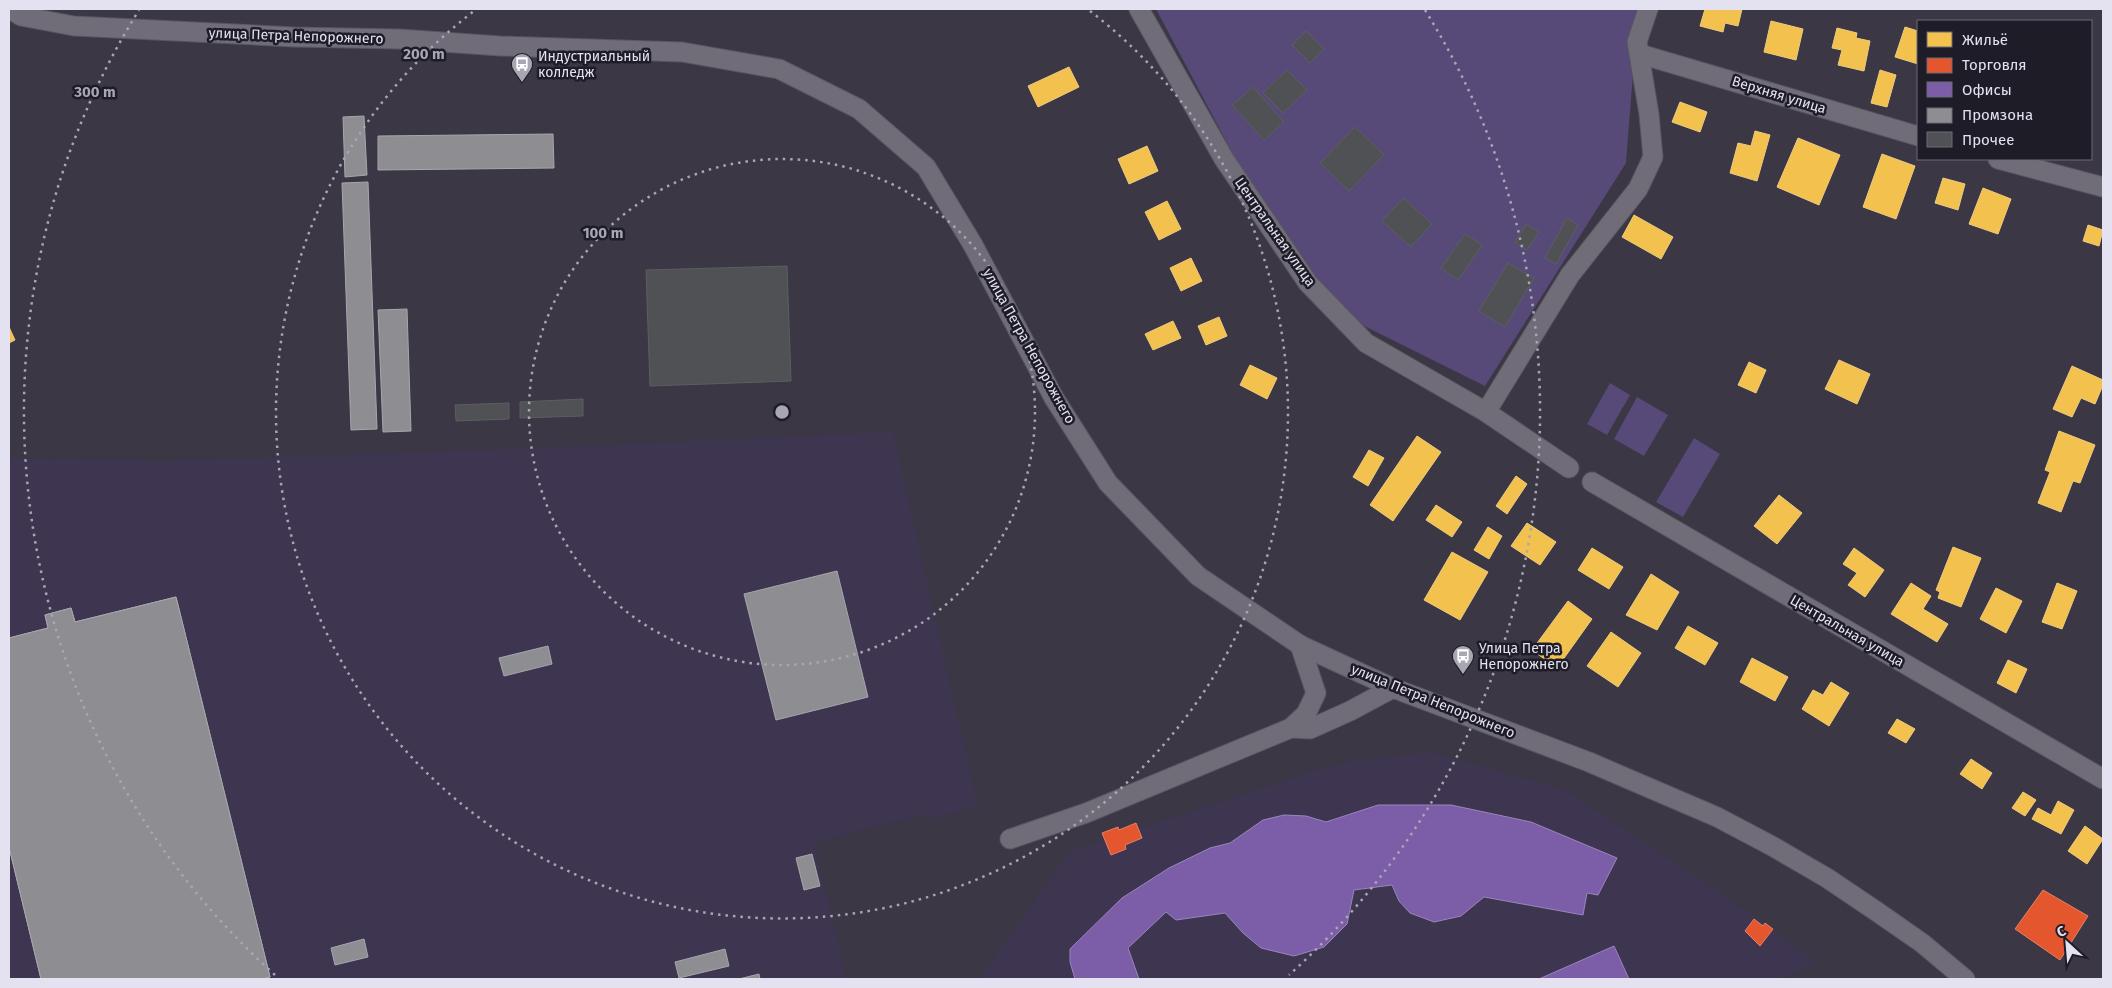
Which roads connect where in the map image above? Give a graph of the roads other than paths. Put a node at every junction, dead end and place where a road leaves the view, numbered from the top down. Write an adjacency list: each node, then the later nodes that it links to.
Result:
1 (10, 9): 11 (street, улица Петра Непорожнего)
2 (1139, 9): 8 (street, Центральная улица)
3 (1648, 9): 4 (street)
4 (1640, 54): 5 (street, Верхняя улица); 8 (street)
5 (1917, 136)
6 (2002, 160): 7 (street)
7 (2103, 186)
8 (1486, 412): 9 (street, Центральная улица)
9 (1569, 468)
10 (1592, 482): 14 (street, Центральная улица)
11 (1300, 645): 12 (street, улица Петра Непорожнего); 13 (street)
12 (1393, 688): 13 (street); 16 (street, улица Петра Непорожнего)
13 (1291, 728): 15 (street)
14 (2103, 779)
15 (1010, 840)
16 (1965, 979)

